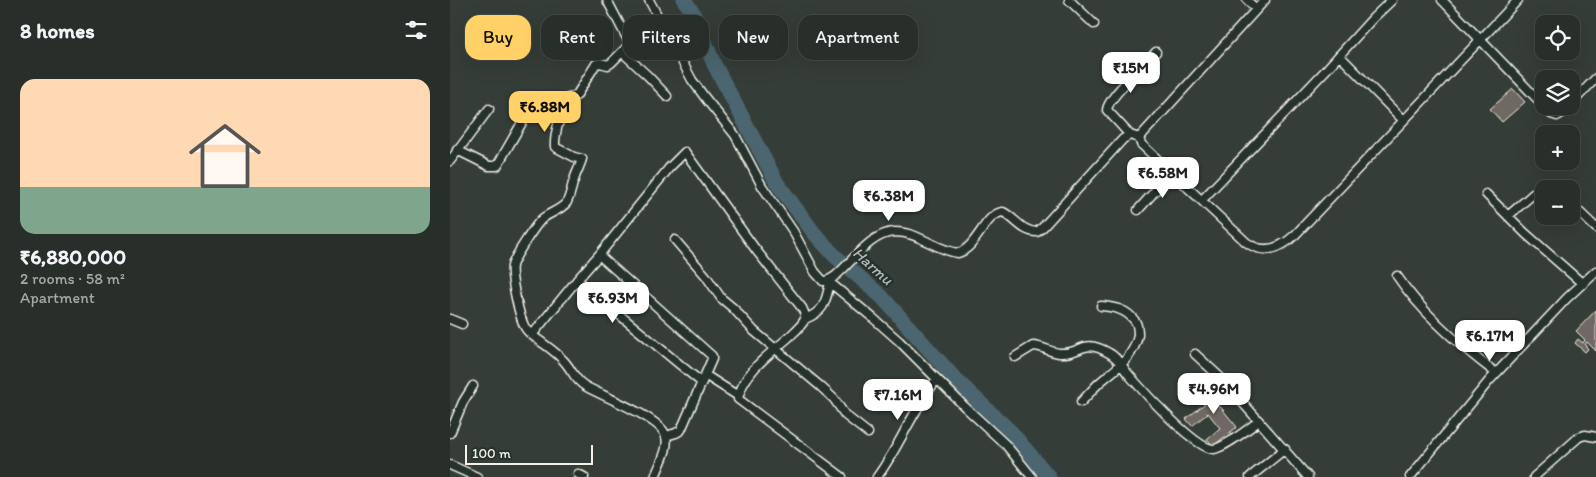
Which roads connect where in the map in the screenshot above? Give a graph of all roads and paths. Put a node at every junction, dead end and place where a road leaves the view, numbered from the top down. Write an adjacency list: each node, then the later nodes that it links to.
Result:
1 (607, 0): 12 (street)
2 (650, 0): 10 (street)
3 (1069, 0): 11 (street)
4 (1246, 0): 9 (street)
5 (1265, 0): 9 (street)
6 (1392, 0): 16 (street)
7 (1442, 0): 13 (street)
8 (1518, 0): 13 (street)
9 (1256, 10): 26 (street)
10 (658, 15)
11 (1094, 24)
12 (623, 31)
13 (1481, 39): 21 (street); 24 (street)
14 (622, 52): 20 (street); 48 (street)
15 (1156, 52): 25 (street)
16 (1339, 55): 24 (street); 32 (street)
17 (680, 60): 42 (street)
18 (1596, 78): 19 (street)
19 (1580, 95)
20 (667, 96)
21 (1535, 96)
22 (489, 109): 27 (street)
23 (527, 114): 27 (street)
24 (1403, 120): 32 (street)
25 (1130, 135): 26 (street); 42 (street)
26 (1139, 138): 29 (street)
27 (457, 150): 28 (street)
28 (450, 161)
29 (1172, 172): 32 (street); 33 (street)
30 (1535, 192): 35 (street)
31 (1486, 194): 35 (street)
32 (1202, 200)
33 (1138, 210)
34 (1580, 213): 36 (street)
35 (1508, 216): 43 (street)
36 (1596, 228)
37 (675, 240): 49 (street)
38 (599, 255): 41 (street); 46 (street); 54 (street)
39 (1596, 271): 43 (street)
40 (1397, 276): 53 (street)
41 (577, 280): 48 (street); 54 (street)
42 (829, 282): 46 (street); 55 (street)
43 (1583, 284): 53 (street)
44 (1101, 306): 52 (street)
45 (450, 319): 47 (street)
46 (805, 319): 49 (street)
47 (462, 324)
48 (532, 335): 62 (street)
49 (774, 350): 57 (street); 61 (street)
50 (1195, 354): 59 (street)
51 (1015, 357): 52 (street)
52 (1122, 365): 58 (street); 59 (street)
53 (1496, 373): 74 (street)
54 (703, 379): 57 (street); 62 (street)
55 (937, 379): 70 (street); 71 (street)
56 (473, 386): 60 (street)
57 (738, 396): 69 (street)
58 (1081, 402)
59 (1259, 421): 64 (street)
60 (450, 433)
61 (868, 433)
62 (666, 436): 68 (street)
63 (1596, 437): 66 (street)
64 (1285, 449): 72 (street); 73 (street)
65 (450, 465): 67 (street)
66 (1540, 475)
67 (477, 477)
68 (654, 477)
69 (842, 477)
70 (877, 477)
71 (1032, 477)
72 (1250, 477)
73 (1308, 477)
74 (1410, 477)

